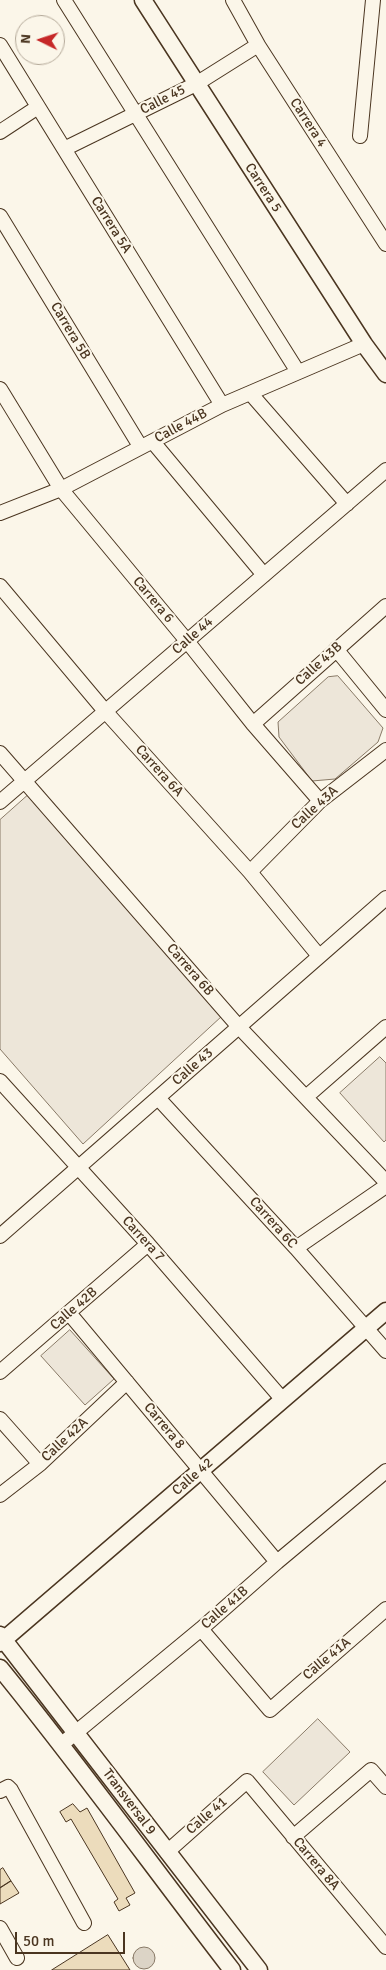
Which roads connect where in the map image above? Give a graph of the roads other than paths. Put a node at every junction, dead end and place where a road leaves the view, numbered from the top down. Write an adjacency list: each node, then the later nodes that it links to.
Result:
1 (64, 0): 9 (street)
2 (144, 0): 7 (street, Carrera 5)
3 (233, 0): 5 (street, Carrera 4)
4 (373, 0): 11 (street)
5 (258, 45): 7 (street, Calle 45); 14 (street, Carrera 4)
6 (0, 46): 8 (street, Carrera 5A)
7 (196, 84): 9 (street, Calle 45); 15 (street, Carrera 5)
8 (38, 107): 10 (street); 12 (street, Carrera 5A)
9 (136, 114): 12 (street, Calle 45); 17 (street)
10 (0, 132)
11 (360, 136)
12 (64, 149): 20 (street, Carrera 5A)
13 (0, 216): 21 (street, Carrera 5B)
14 (386, 244)
15 (364, 344): 16 (street, Carrera 5); 17 (street, Calle 44B)
16 (384, 366)
17 (298, 372): 19 (street, Calle 44B)
18 (0, 390): 23 (street, Carrera 6)
19 (251, 394): 20 (street, Calle 44B); 24 (street)
20 (222, 405): 21 (street, Calle 44B)
21 (146, 444): 23 (street, Calle 44B); 26 (street, Carrera 5B)
22 (386, 470): 24 (street, Calle 44)
23 (61, 489): 25 (street, Calle 44B); 29 (street, Carrera 6)
24 (347, 504): 26 (street, Calle 44)
25 (0, 513)
26 (264, 575): 29 (street, Calle 44)
27 (0, 586): 32 (street, Carrera 6A)
28 (386, 606): 30 (street, Calle 43B)
29 (187, 641): 32 (street, Calle 44); 33 (street, Carrera 6)
30 (336, 649): 31 (street); 33 (street, Calle 43B)
31 (386, 710)
32 (106, 711): 36 (street, Calle 44); 39 (street, Carrera 6A)
33 (253, 724): 37 (street, Carrera 6)
34 (386, 750): 37 (street, Calle 43A)
35 (0, 753): 36 (street, Carrera 6B)
36 (25, 781): 38 (street, Calle 44); 42 (street, Carrera 6B)
37 (320, 801): 39 (street, Calle 43A)
38 (0, 802)
39 (250, 872): 41 (street, Carrera 6A)
40 (386, 898): 41 (street, Calle 43)
41 (319, 956): 42 (street, Calle 43)
42 (239, 1027): 46 (street, Carrera 6B); 47 (street, Calle 43)
43 (386, 1027): 46 (street)
44 (0, 1081): 45 (street, Carrera 7)
45 (5, 1096): 48 (street, Carrera 7)
46 (306, 1097): 49 (street, Carrera 6B)
47 (158, 1098): 48 (street, Calle 43); 53 (street, Carrera 6C)
48 (78, 1167): 51 (street, Calle 43); 52 (street, Carrera 7)
49 (386, 1182)
50 (386, 1186): 53 (street)
51 (0, 1236)
52 (148, 1244): 55 (street, Calle 42B); 60 (street, Carrera 7)
53 (296, 1248): 56 (street, Carrera 6C)
54 (386, 1311): 56 (street, Calle 42)
55 (70, 1313): 58 (street, Calle 42B); 59 (street, Carrera 8)
56 (367, 1328): 57 (street, Carrera 6C); 60 (street, Calle 42)
57 (386, 1351)
58 (0, 1372)
59 (127, 1382): 62 (street, Calle 42A); 63 (street, Carrera 8)
60 (283, 1400): 63 (street, Calle 42)
61 (0, 1419): 62 (street)
62 (40, 1464): 65 (street, Calle 42A)
63 (201, 1470): 66 (street, Carrera 8); 69 (street, Calle 42)
64 (386, 1471): 66 (street, Calle 41B)
65 (0, 1495)
66 (277, 1562): 68 (street, Calle 41B)
67 (385, 1612): 68 (street, Calle 41A)
68 (200, 1629): 71 (street, Calle 41B)
69 (1, 1639): 71 (street, Transversal 9)
70 (0, 1668): 72 (street, Transversal 9)
71 (76, 1733): 72 (street, Calle 41B); 77 (street, Transversal 9)
72 (62, 1744): 79 (street, Transversal 9)
73 (247, 1781): 76 (street, Carrera 8A); 77 (street, Calle 41)
74 (386, 1787): 76 (street)
75 (0, 1791): 80 (street)
76 (293, 1837): 82 (street, Carrera 8A)
77 (167, 1852): 78 (street, Transversal 9)
78 (192, 1884): 79 (street); 85 (street, Transversal 9)
79 (175, 1896): 84 (street, Transversal 9)
80 (84, 1923)
81 (0, 1928): 83 (street)
82 (386, 1947)
83 (17, 1958)
84 (230, 1969)
85 (258, 1970)

